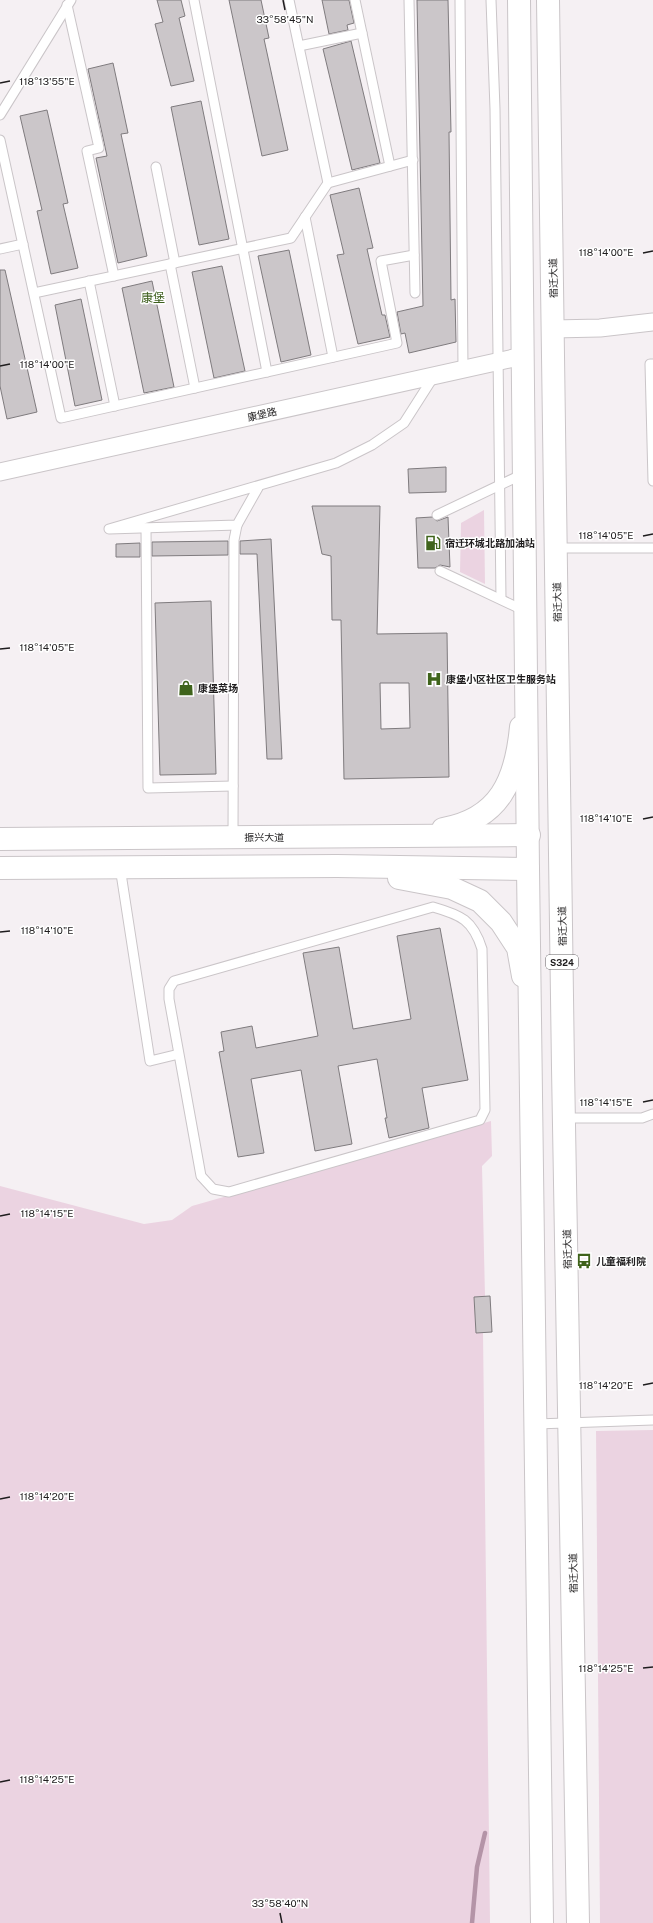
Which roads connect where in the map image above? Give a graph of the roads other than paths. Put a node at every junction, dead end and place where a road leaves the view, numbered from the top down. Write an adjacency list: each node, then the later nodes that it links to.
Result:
1 (194, 0): 20 (lane)
2 (289, 0): 11 (lane)
3 (355, 0): 10 (lane)
4 (409, 0): 14 (lane)
5 (460, 0): 34 (lane)
6 (491, 0): 32 (lane)
7 (519, 0): 30 (main road)
8 (548, 0): 29 (main road, 宿迁大道 / S324)
9 (69, 3): 12 (lane); 24 (lane)
10 (362, 33): 11 (lane); 15 (lane)
11 (299, 46): 17 (lane)
12 (0, 115)
13 (0, 140): 19 (lane)
14 (413, 160): 15 (lane); 22 (lane)
15 (390, 166): 17 (lane)
16 (156, 167): 23 (lane)
17 (328, 183): 18 (lane)
18 (305, 217): 20 (lane); 31 (lane)
19 (23, 244): 21 (lane); 27 (lane)
20 (243, 248): 23 (lane); 35 (lane)
21 (0, 249)
22 (414, 254): 26 (lane); 31 (lane)
23 (172, 263): 24 (lane); 37 (lane)
24 (114, 276): 25 (lane)
25 (89, 282): 27 (lane); 38 (lane)
26 (415, 293)
27 (34, 294): 38 (lane)
28 (653, 322): 29 (street)
29 (553, 329): 47 (main road, 宿迁大道 / S324)
30 (523, 356): 32 (street, 康堡路); 40 (main road)
31 (333, 357): 35 (lane)
32 (498, 361): 34 (street, 康堡路); 42 (lane)
33 (653, 364): 41 (lane)
34 (463, 369): 36 (street, 康堡路)
35 (267, 372): 37 (lane)
36 (434, 376): 39 (street, 康堡路); 43 (lane)
37 (195, 388): 38 (lane)
38 (115, 406)
39 (0, 472)
40 (525, 474): 42 (lane); 51 (main road)
41 (653, 480)
42 (500, 485): 44 (lane); 50 (lane)
43 (259, 486): 45 (lane); 46 (lane)
44 (437, 515)
45 (237, 525): 46 (lane); 53 (lane)
46 (146, 528): 53 (lane)
47 (557, 548): 48 (lane); 65 (main road, 宿迁大道 / S324)
48 (653, 548)
49 (440, 571): 50 (lane)
50 (501, 599): 51 (lane)
51 (526, 611): 52 (main road)
52 (527, 668): 54 (main road); 55 (main road)
53 (233, 786): 56 (lane)
54 (344, 836): 55 (main road, 振兴大道); 56 (main road, 振兴大道)
55 (529, 836): 61 (main road)
56 (233, 837): 57 (main road, 振兴大道)
57 (0, 839)
58 (337, 866): 59 (main road); 61 (main road); 62 (main road)
59 (120, 867): 60 (main road); 63 (lane)
60 (0, 868)
61 (528, 869): 62 (main road)
62 (531, 1032): 68 (main road)
63 (180, 1054): 63 (lane)
64 (653, 1114): 65 (lane)
65 (564, 1118): 67 (main road, 宿迁大道 / S324)
66 (653, 1420): 67 (lane)
67 (571, 1423): 68 (lane); 70 (main road, 宿迁大道 / S324)
68 (536, 1424): 69 (main road)
69 (542, 1923)
70 (578, 1923)

